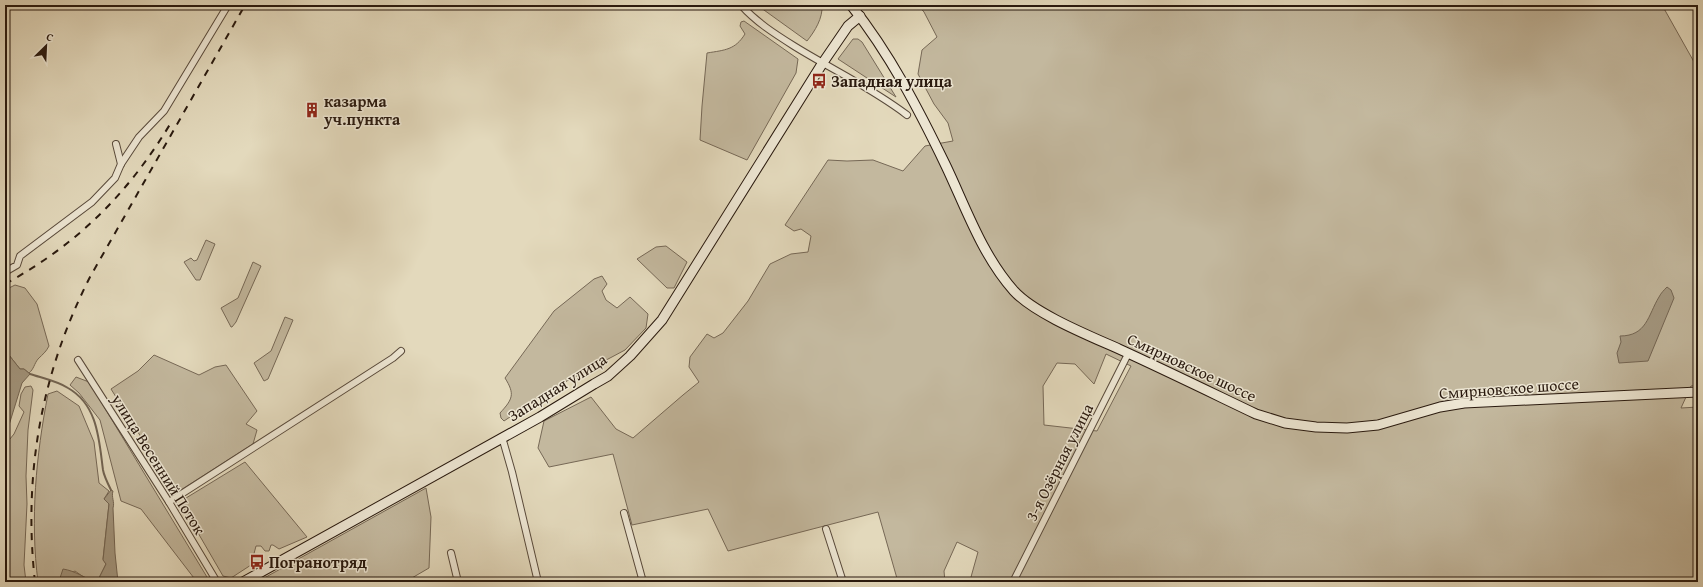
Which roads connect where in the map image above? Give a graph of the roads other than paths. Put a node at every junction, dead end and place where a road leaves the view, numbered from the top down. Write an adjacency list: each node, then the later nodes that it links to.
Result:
1 (228, 5): 8 (street)
2 (741, 5): 5 (street)
3 (851, 5): 4 (main road, Смирновское шоссе)
4 (860, 16): 5 (main road, Западная улица); 11 (main road, Смирновское шоссе)
5 (822, 64): 6 (street); 14 (main road, Западная улица)
6 (906, 115)
7 (116, 144): 8 (street)
8 (121, 164): 9 (street)
9 (5, 272)
10 (401, 351): 15 (street)
11 (1128, 354): 13 (main road, Смирновское шоссе); 25 (street, 3-я Озёрная улица)
12 (78, 360): 15 (street, улица Весенний Поток)
13 (1698, 392)
14 (502, 437): 20 (main road, Западная улица); 22 (street)
15 (169, 502): 19 (street, улица Весенний Поток)
16 (624, 513): 23 (street)
17 (826, 529): 24 (street)
18 (451, 553): 21 (street)
19 (217, 582)
20 (243, 582)
21 (458, 582)
22 (538, 582)
23 (643, 582)
24 (843, 582)
25 (1013, 582)

